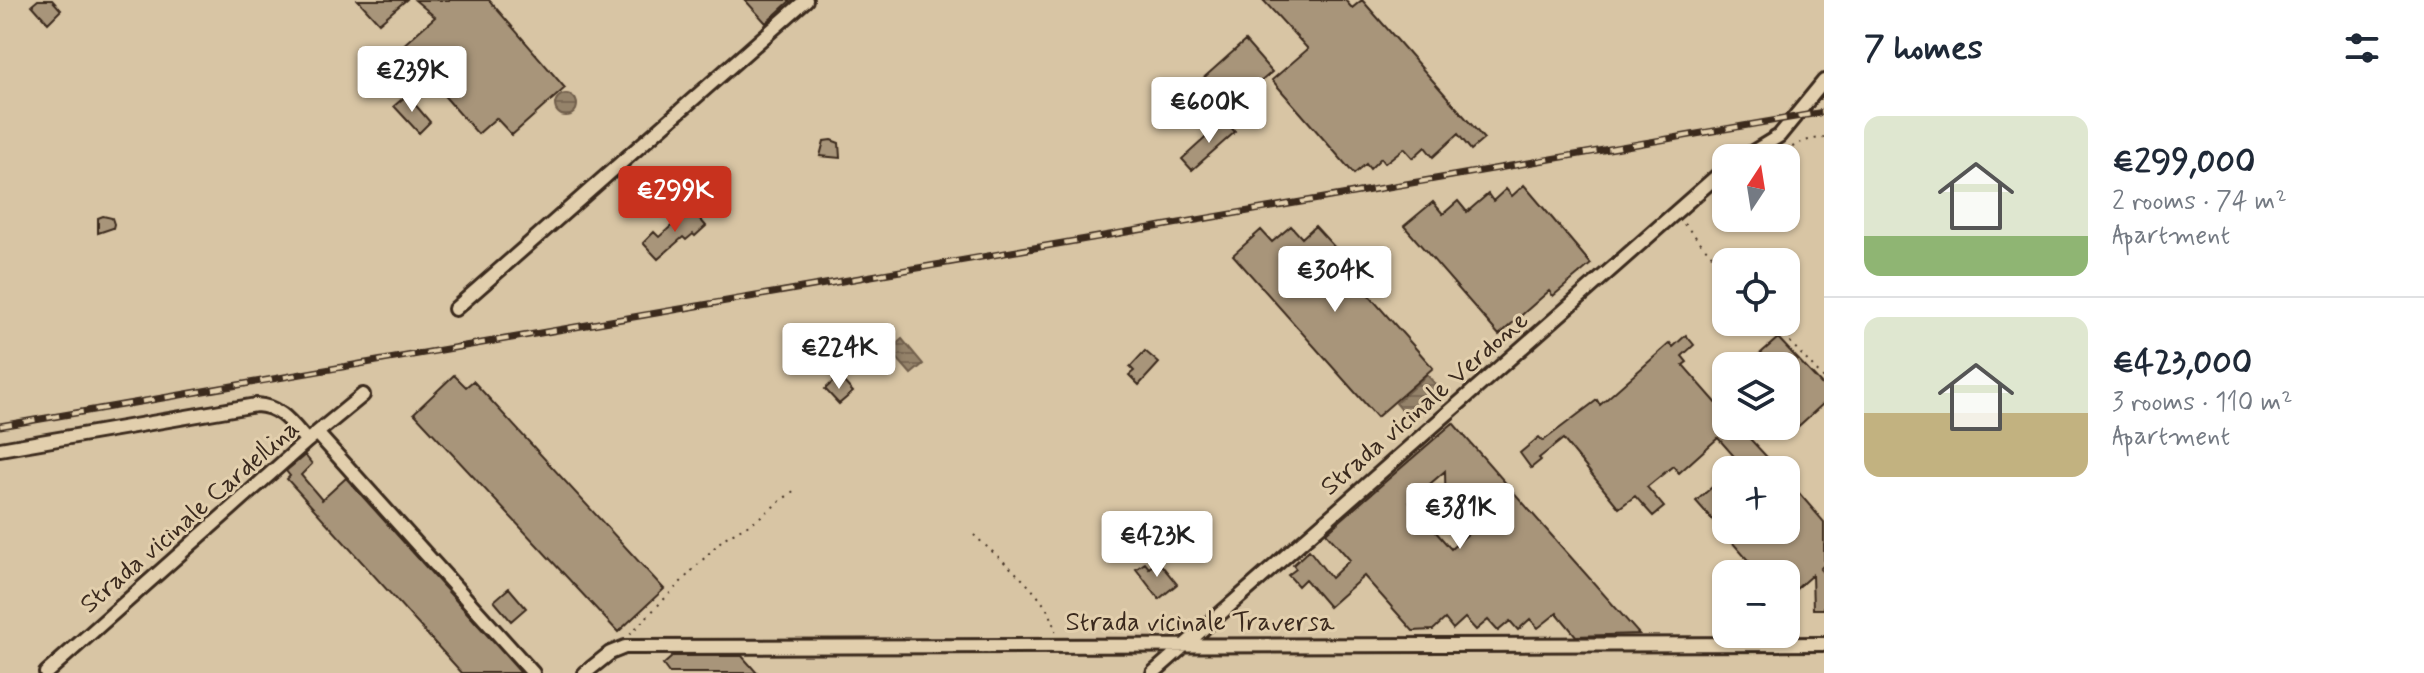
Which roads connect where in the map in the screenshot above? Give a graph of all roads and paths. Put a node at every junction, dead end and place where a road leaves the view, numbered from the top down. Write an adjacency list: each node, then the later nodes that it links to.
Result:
1 (806, 0): 9 (street)
2 (1824, 81): 4 (street)
3 (1824, 137): 5 (path)
4 (1766, 144)
5 (1798, 144)
6 (1712, 180): 7 (street, Strada vicinale Verdone)
7 (1675, 213): 8 (path); 17 (street, Strada vicinale Verdone)
8 (1712, 255)
9 (455, 309)
10 (1785, 336): 11 (path)
11 (1824, 379)
12 (363, 395): 13 (street, Strada vicinale Cardellina)
13 (312, 437): 14 (street); 21 (street, Strada vicinale Cardellina); 22 (street)
14 (0, 449)
15 (796, 489): 20 (path)
16 (974, 535): 19 (path)
17 (1186, 644): 18 (street, Strada vicinale Traversa); 19 (street, Strada vicinale Traversa); 24 (street, Strada vicinale Verdone)
18 (1824, 644)
19 (1057, 645): 20 (street, Strada vicinale Traversa)
20 (625, 647): 23 (street)
21 (46, 673)
22 (533, 673)
23 (585, 673)
24 (1153, 673)

